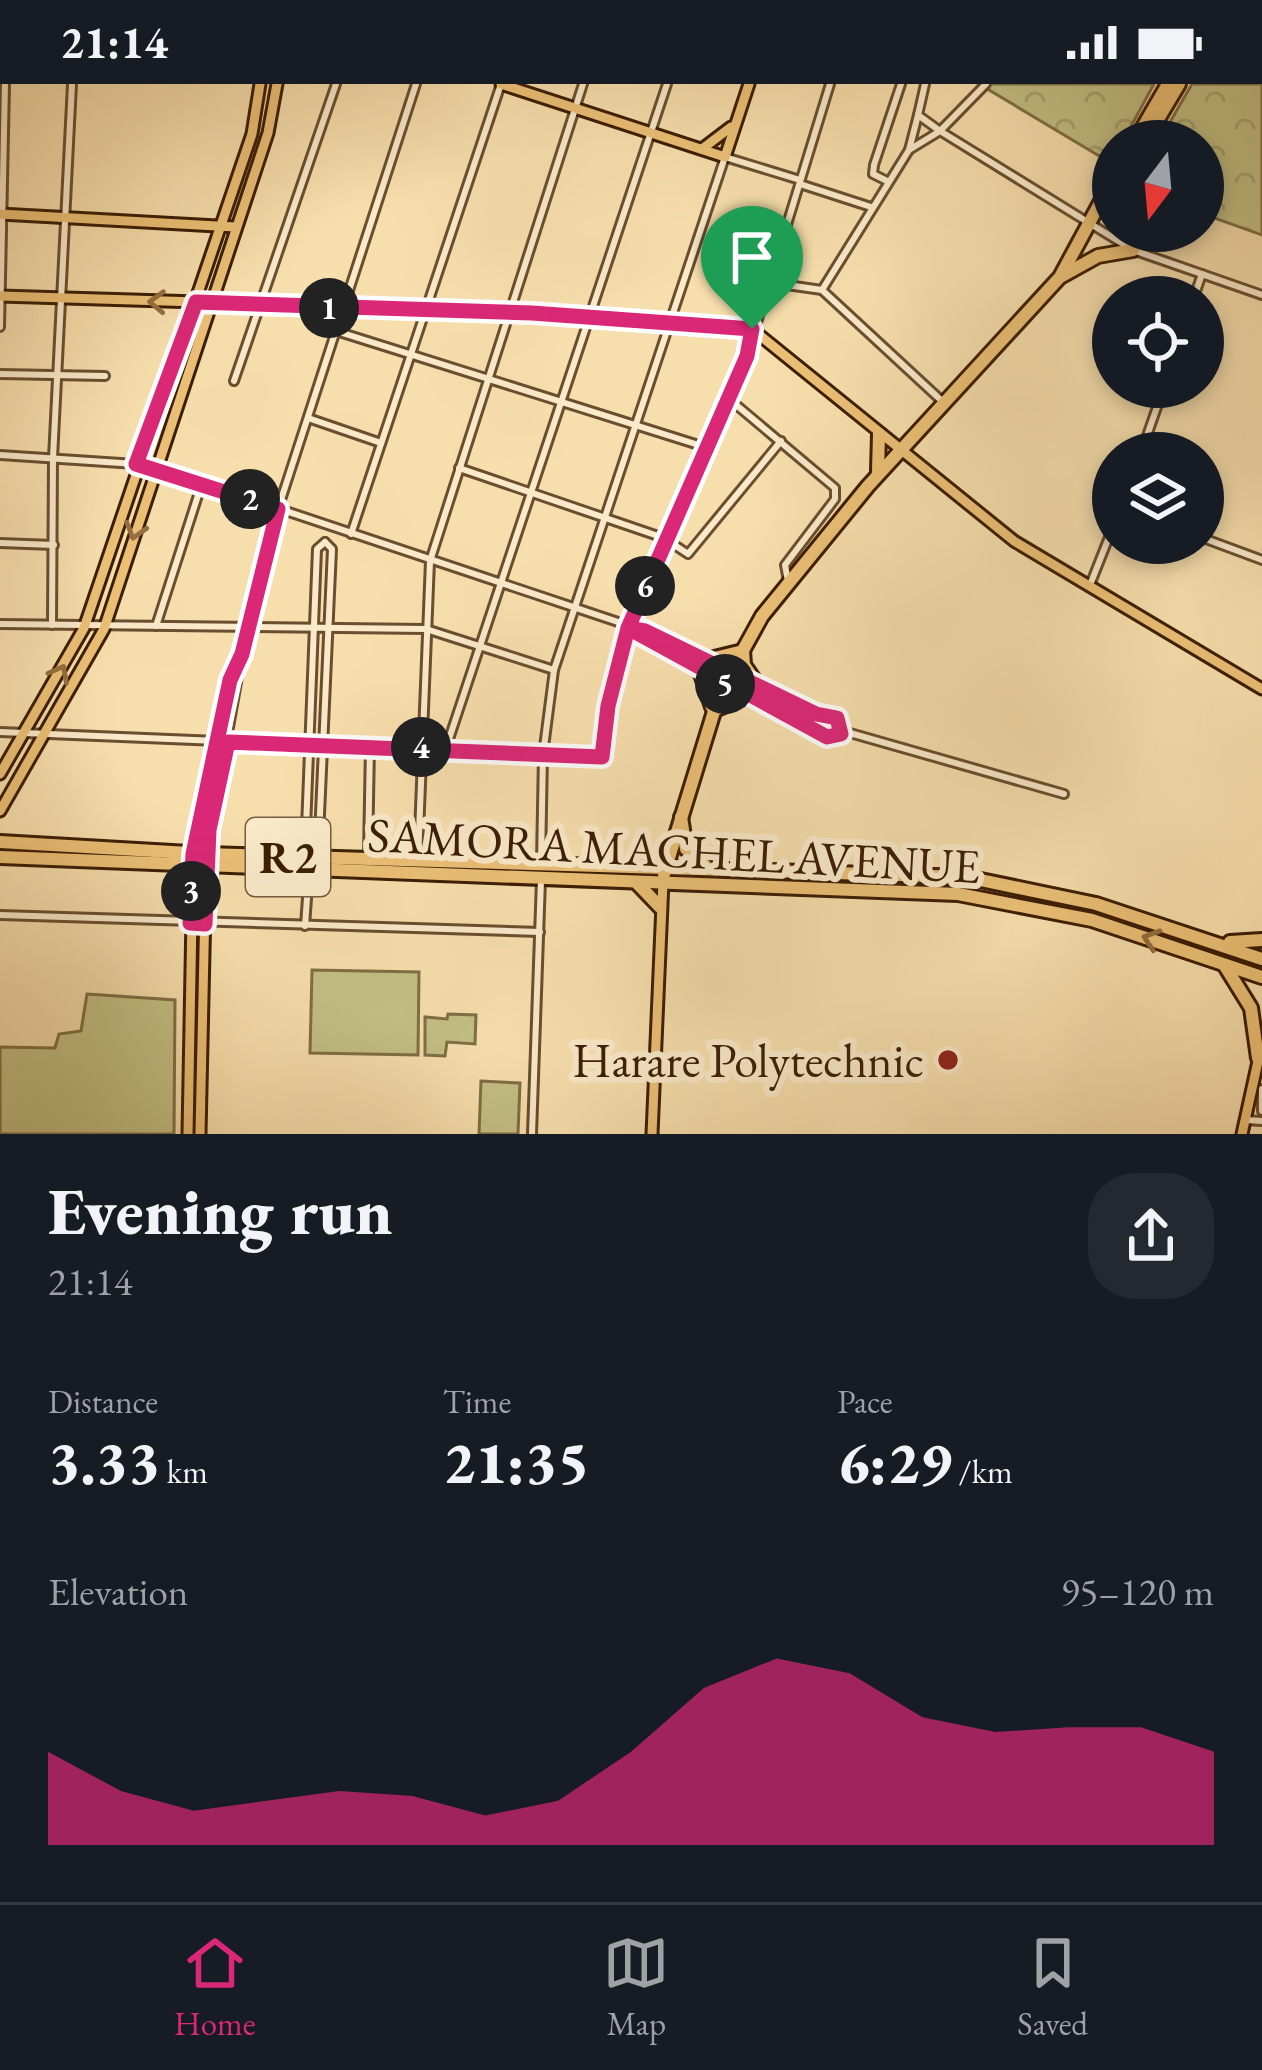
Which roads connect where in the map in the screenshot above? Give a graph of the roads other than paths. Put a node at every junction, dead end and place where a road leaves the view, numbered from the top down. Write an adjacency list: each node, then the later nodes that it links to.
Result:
1 (5, 84): 24 (street)
2 (72, 84): 32 (street)
3 (280, 84): 36 (main road)
4 (416, 84): 49 (street)
5 (501, 84): 17 (main road); 50 (street)
6 (583, 84): 17 (street)
7 (667, 84): 23 (street)
8 (748, 84): 19 (main road)
9 (830, 84): 28 (street)
10 (901, 84): 29 (street)
11 (926, 84): 18 (street)
12 (986, 84): 22 (street)
13 (1168, 84): 20 (highway)
14 (1179, 84): 21 (highway)
15 (259, 86): 35 (main road)
16 (334, 86): 48 (street)
17 (575, 109): 23 (main road); 51 (street)
18 (918, 115): 22 (street); 26 (street)
19 (737, 120): 25 (main road); 27 (main road)
20 (1148, 120)
21 (1158, 120)
22 (940, 130): 26 (street); 34 (street)
23 (651, 134): 25 (main road); 52 (street)
24 (2, 136): 31 (street)
25 (702, 148): 27 (main road)
26 (909, 150): 29 (street)
27 (725, 157): 28 (street); 53 (street)
28 (800, 182): 30 (street); 41 (street)
29 (887, 182): 30 (street)
30 (871, 207): 42 (street)
31 (2, 214): 32 (main road); 43 (street)
32 (65, 217): 35 (main road); 45 (street)
33 (1092, 220): 34 (highway)
34 (1090, 224): 40 (highway)
35 (221, 225): 36 (main road); 46 (main road)
36 (236, 227): 47 (main road)
37 (1121, 252): 40 (highway)
38 (1139, 252): 39 (street)
39 (1202, 274): 44 (street)
40 (1060, 277): 65 (highway)
41 (766, 281): 42 (street); 55 (street)
42 (822, 290): 65 (street)
43 (1, 296): 45 (main road); 54 (street)
44 (1262, 296)
45 (60, 298): 46 (main road, one-way to 45); 59 (street)
46 (196, 302): 47 (main road); 75 (main road)
47 (213, 303): 48 (main road); 77 (main road)
48 (261, 304): 49 (main road); 62 (street)
49 (343, 309): 50 (main road); 56 (street)
50 (426, 310): 51 (main road); 57 (street)
51 (509, 313): 52 (main road); 61 (street)
52 (591, 317): 53 (main road); 64 (street)
53 (672, 320): 55 (main road); 67 (street)
54 (0, 327)
55 (752, 329): 63 (street); 68 (main road)
56 (336, 331): 57 (street); 66 (street)
57 (412, 354): 61 (street); 70 (street)
58 (0, 374): 59 (street)
59 (56, 375): 60 (street); 74 (street)
60 (106, 376)
61 (487, 377): 64 (street); 76 (street)
62 (234, 381)
63 (728, 398): 69 (street); 71 (street)
64 (562, 402): 67 (street); 80 (street)
65 (945, 404): 72 (highway)
66 (308, 418): 70 (street); 81 (street)
67 (637, 424): 71 (street); 82 (street)
68 (879, 434): 72 (main road); 78 (highway)
69 (781, 441): 84 (street); 91 (street)
70 (381, 443): 83 (street)
71 (705, 447): 84 (street)
72 (900, 452): 78 (highway); 93 (main road)
73 (0, 455): 74 (street)
74 (52, 458): 75 (street); 86 (street)
75 (136, 464): 77 (street); 98 (main road)
76 (458, 467): 80 (street); 89 (street)
77 (154, 469): 79 (street); 100 (main road, one-way to 100)
78 (876, 478): 91 (highway)
79 (202, 483): 81 (street); 97 (street)
80 (531, 493): 82 (street); 92 (street)
81 (278, 509): 83 (street); 101 (street)
82 (604, 517): 84 (street); 94 (street)
83 (351, 534): 89 (street)
84 (664, 538): 99 (street)
85 (0, 543): 86 (street)
86 (55, 545): 96 (street)
87 (1224, 546): 88 (street)
88 (1262, 560)
89 (430, 561): 92 (street); 102 (street)
90 (1098, 564): 93 (street)
91 (788, 580): 106 (highway)
92 (501, 585): 94 (street); 105 (street)
93 (1089, 588): 111 (main road)
94 (574, 609): 99 (street); 109 (street)
95 (0, 624): 96 (street)
96 (52, 625): 98 (street)
97 (156, 626): 100 (street); 101 (street)
98 (84, 628): 100 (street); 118 (main road, one-way to 98)
99 (628, 628): 108 (street); 127 (street)
100 (104, 629): 119 (main road)
101 (247, 629): 103 (street); 107 (street)
102 (426, 629): 104 (street); 105 (street); 125 (street)
103 (315, 630): 104 (street); 104 (street); 122 (street)
104 (328, 630): 123 (street)
105 (482, 644): 109 (street); 126 (street)
106 (742, 648): 108 (highway); 110 (highway); 112 (highway)
107 (242, 654): 120 (street); 121 (street)
108 (701, 666): 110 (street); 113 (highway)
109 (554, 670): 127 (street)
110 (726, 678): 112 (street); 113 (highway)
111 (1262, 687)
112 (754, 691): 113 (highway); 114 (street); 117 (street)
113 (712, 714): 130 (highway)
114 (830, 717): 115 (street); 117 (street)
115 (843, 731): 117 (street); 129 (street)
116 (0, 732): 118 (street)
117 (822, 732)
118 (25, 733): 119 (street); 128 (main road)
119 (46, 734): 120 (street); 131 (main road)
120 (218, 741): 135 (street)
121 (228, 742): 122 (street); 135 (street)
122 (311, 745): 123 (street); 136 (street)
123 (324, 745): 124 (street); 136 (street)
124 (370, 746): 125 (street); 134 (street)
125 (424, 747): 126 (street); 137 (street)
126 (446, 748): 127 (street)
127 (543, 755): 139 (street)
128 (0, 774)
129 (1064, 794)
130 (682, 802): 138 (highway); 140 (highway)
131 (0, 812)
132 (2, 841): 135 (highway, SAMORA MACHEL AVENUE / R2)
133 (0, 857): 135 (highway, SAMORA MACHEL AVENUE / R2)
134 (368, 859): 136 (highway, SAMORA MACHEL AVENUE / R2); 137 (highway, SAMORA MACHEL AVENUE / R2)
135 (199, 861): 136 (highway, SAMORA MACHEL AVENUE / R2); 144 (main road); 145 (main road)
136 (310, 862): 137 (highway, SAMORA MACHEL AVENUE / R2); 146 (street)
137 (418, 867): 139 (highway, SAMORA MACHEL AVENUE / R2)
138 (711, 868): 140 (highway, SAMORA MACHEL AVENUE / R2); 149 (highway, SAMORA MACHEL AVENUE / R2)
139 (541, 871): 140 (highway, SAMORA MACHEL AVENUE / R2); 141 (highway, SAMORA MACHEL AVENUE / R2); 147 (street)
140 (664, 874): 141 (highway, SAMORA MACHEL AVENUE / R2); 142 (main road); 151 (highway, SAMORA MACHEL AVENUE / R2, one-way to 140)
141 (635, 881): 142 (highway)
142 (660, 907): 161 (main road)
143 (0, 915): 144 (street)
144 (190, 923): 145 (street); 158 (main road)
145 (205, 924): 146 (street); 159 (main road)
146 (305, 926): 147 (street)
147 (540, 932): 160 (street)
148 (1262, 940): 149 (highway)
149 (1216, 942): 150 (highway, SAMORA MACHEL AVENUE / R2)
150 (1262, 959)
151 (1222, 962): 152 (highway, SAMORA MACHEL AVENUE / R2); 153 (highway)
152 (1262, 977)
153 (1261, 1052): 156 (main road)
154 (1262, 1089): 155 (street)
155 (1262, 1112)
156 (1243, 1120): 157 (street); 162 (main road)
157 (1262, 1121)
158 (188, 1134)
159 (200, 1134)
160 (532, 1134)
161 (652, 1134)
162 (1242, 1134)

